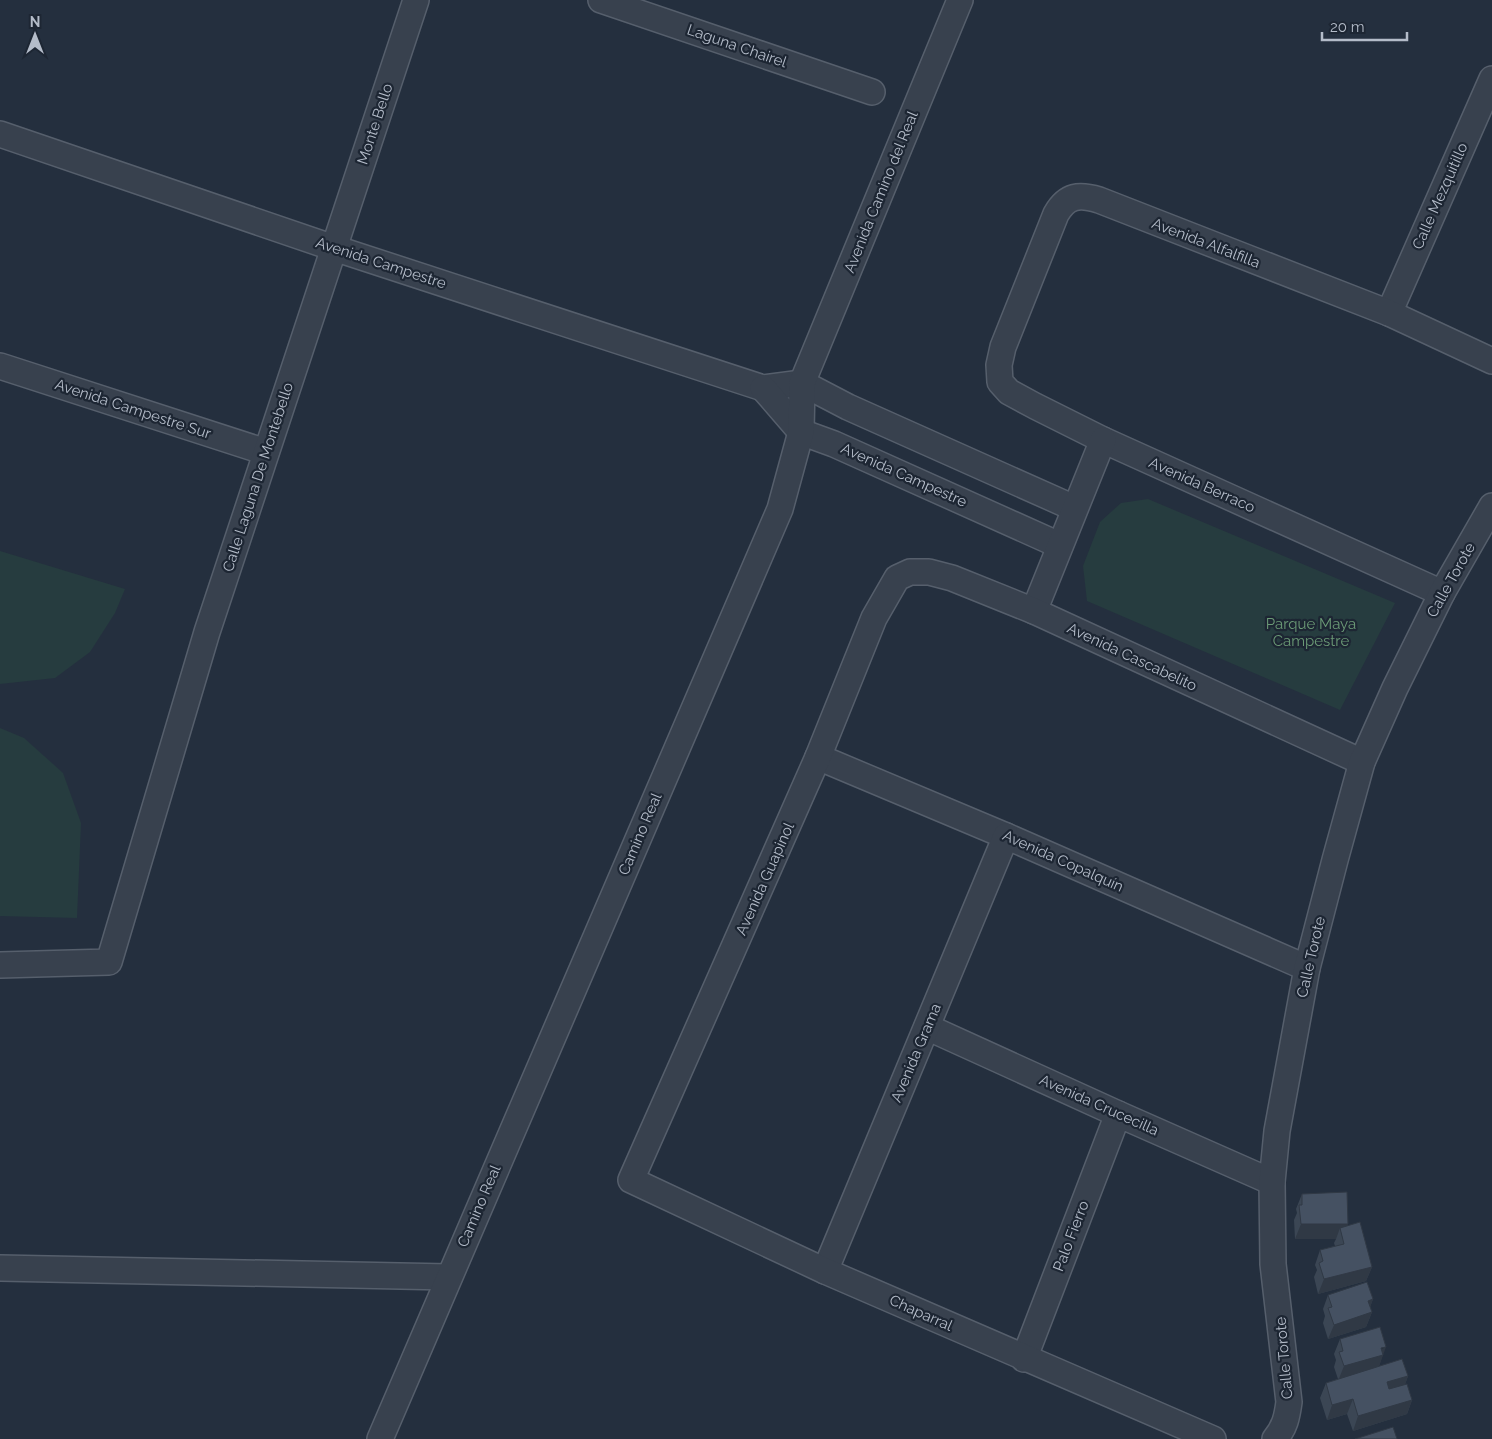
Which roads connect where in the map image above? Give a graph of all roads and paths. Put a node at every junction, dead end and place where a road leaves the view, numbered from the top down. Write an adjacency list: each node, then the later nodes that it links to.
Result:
1 (416, 0): 7 (street, Monte Bello)
2 (601, 0): 5 (street, Laguna Chairel)
3 (960, 0): 12 (street, Avenida Camino del Real)
4 (1492, 79): 8 (street, Calle Mezquitillo)
5 (872, 92)
6 (0, 134): 7 (street, Avenida Campestre)
7 (334, 248): 13 (street, Avenida Campestre); 16 (street, Calle Laguna De Montebello)
8 (1389, 313): 9 (street, Avenida Alfalfilla); 10 (street, Avenida Alfalfilla)
9 (1003, 347): 15 (street, Avenida Berraco)
10 (1492, 361)
11 (0, 366): 16 (street, Avenida Campestre Sur)
12 (802, 383): 13 (street, Avenida Campestre); 14 (street, Camino Real); 18 (street)
13 (763, 388): 14 (street, Avenida Campestre)
14 (801, 432): 19 (street, Avenida Campestre); 34 (street, Camino Real)
15 (1103, 440): 18 (street); 21 (street, Avenida Berraco)
16 (266, 452): 26 (street, Calle Laguna De Montebello)
17 (1492, 506): 21 (street, Calle Torote)
18 (1074, 508): 19 (street)
19 (1059, 545): 22 (street)
20 (897, 578): 22 (street, Avenida Cascabelito); 23 (street, Avenida Guapinol)
21 (1442, 593): 24 (street, Calle Torote)
22 (1034, 611): 24 (street, Avenida Cascabelito)
23 (818, 757): 25 (street, Avenida Copalquín); 30 (street, Avenida Guapinol)
24 (1362, 762): 27 (street, Calle Torote)
25 (1006, 836): 27 (street, Avenida Copalquín); 28 (street, Avenida Grama)
26 (0, 965)
27 (1307, 968): 31 (street, Calle Torote)
28 (927, 1026): 29 (street, Avenida Crucecilla); 33 (street, Avenida Grama)
29 (1118, 1114): 31 (street, Avenida Crucecilla); 35 (street, Palo Fierro)
30 (632, 1180): 33 (street, Chaparral)
31 (1272, 1182): 38 (street, Calle Torote)
32 (0, 1268): 34 (street)
33 (825, 1271): 35 (street, Chaparral)
34 (449, 1278): 36 (street, Camino Real)
35 (1024, 1359): 37 (street, Chaparral)
36 (380, 1439)
37 (1213, 1439)
38 (1275, 1439)

